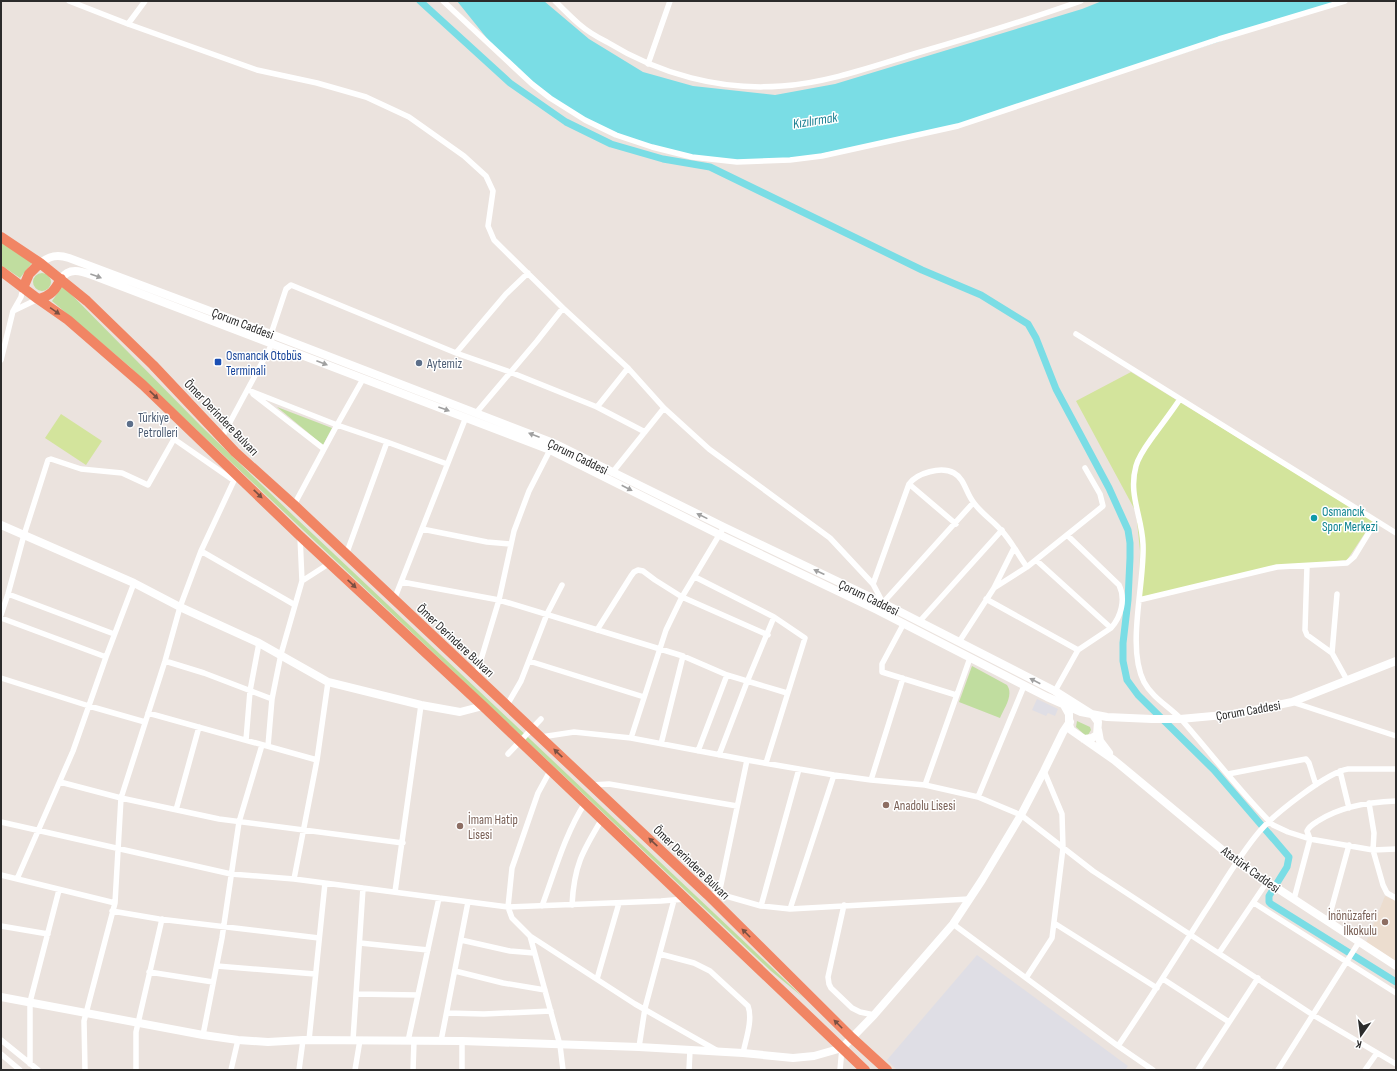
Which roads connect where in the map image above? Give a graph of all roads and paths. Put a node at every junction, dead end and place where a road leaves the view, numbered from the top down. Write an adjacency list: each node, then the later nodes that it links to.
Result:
1 (69, 1): 8 (street)
2 (145, 1): 8 (street)
3 (443, 1): 7 (street)
4 (555, 1): 9 (street)
5 (670, 1): 9 (street)
6 (1081, 1): 9 (street)
7 (1345, 1)
8 (128, 24): 13 (street)
9 (648, 64)
10 (1, 237): 11 (highway, Ömer Derindere Bulvarı)
11 (40, 263): 14 (highway, Ömer Derindere Bulvarı); 15 (highway); 19 (main road, Çorum Caddesi)
12 (1, 271): 15 (highway)
13 (528, 273): 17 (street); 22 (street)
14 (61, 279): 16 (highway); 21 (main road, Çorum Caddesi, one-way to 21); 35 (highway, Ömer Derindere Bulvarı)
15 (23, 288): 16 (highway); 18 (street)
16 (38, 299): 18 (street); 42 (highway, one-way to 42)
17 (563, 308): 24 (street); 25 (street)
18 (13, 311): 23 (street)
19 (271, 334): 21 (street); 22 (street); 31 (main road, Çorum Caddesi)
20 (1076, 334): 28 (street)
21 (272, 344): 26 (main road, Çorum Caddesi, one-way to 26); 27 (street)
22 (456, 354): 25 (street)
23 (1, 360)
24 (628, 368): 29 (street); 30 (street)
25 (510, 372): 29 (street); 31 (street)
26 (363, 379): 32 (main road, Çorum Caddesi, one-way to 32); 33 (street)
27 (248, 390): 33 (street); 35 (street); 37 (street)
28 (1180, 398): 46 (street); 77 (street)
29 (597, 407): 34 (street)
30 (664, 408): 34 (street); 68 (street)
31 (476, 412): 41 (main road, Çorum Caddesi, one-way to 31)
32 (466, 417): 38 (main road, Çorum Caddesi); 39 (street)
33 (337, 425): 36 (street); 37 (street)
34 (644, 432): 41 (street)
35 (222, 437): 45 (highway, Ömer Derindere Bulvarı)
36 (387, 442): 39 (street); 59 (street)
37 (324, 449): 45 (street)
38 (550, 450): 51 (main road, Çorum Caddesi, one-way to 51); 56 (street)
39 (447, 464): 49 (street)
40 (1085, 468): 54 (street)
41 (612, 473): 51 (main road, Çorum Caddesi, one-way to 41)
42 (235, 477): 53 (street); 55 (highway, one-way to 55); 58 (street)
43 (910, 484): 44 (street); 47 (street); 68 (street)
44 (973, 503): 47 (street); 50 (street)
45 (294, 505): 59 (highway, Ömer Derindere Bulvarı)
46 (1376, 521): 52 (street); 62 (street)
47 (956, 524): 79 (street)
48 (1, 526): 53 (main road)
49 (422, 529): 56 (street); 66 (street)
50 (1002, 530): 57 (street); 84 (street)
51 (722, 531): 64 (street); 79 (main road, Çorum Caddesi)
52 (1396, 534)
53 (24, 535): 67 (main road); 71 (street)
54 (1066, 535): 60 (street); 86 (street)
55 (300, 536): 61 (highway); 65 (street)
56 (511, 544): 76 (street)
57 (1014, 548): 63 (street); 70 (street)
58 (201, 551): 78 (street); 80 (street)
59 (346, 555): 75 (highway, Ömer Derindere Bulvarı)
60 (1036, 560): 63 (street); 86 (street)
61 (330, 563): 65 (street); 121 (highway, one-way to 121)
62 (1307, 566): 77 (street); 94 (street)
63 (1027, 567): 70 (street)
64 (695, 577): 73 (street); 83 (street)
65 (302, 581): 78 (street)
66 (402, 582): 75 (street); 76 (street)
67 (134, 583): 80 (main road); 88 (street)
68 (873, 584): 79 (street)
69 (562, 585): 81 (street)
70 (994, 588): 74 (street)
71 (8, 594): 82 (street); 88 (street)
72 (1337, 594): 94 (street)
73 (682, 597): 87 (street); 89 (street); 92 (street)
74 (986, 599): 90 (street); 93 (street)
75 (394, 600): 102 (highway, Ömer Derindere Bulvarı)
76 (499, 600): 81 (street); 102 (street)
77 (1139, 600): 127 (street)
78 (295, 605): 95 (street)
79 (880, 606): 84 (main road, Çorum Caddesi); 85 (main road, Çorum Caddesi)
80 (180, 607): 91 (main road); 99 (street)
81 (548, 614): 87 (street); 100 (street)
82 (1, 617): 97 (street)
83 (774, 617): 89 (street); 112 (street)
84 (919, 622): 90 (main road, Çorum Caddesi)
85 (904, 623): 98 (main road, Çorum Caddesi); 105 (street)
86 (1111, 628): 93 (street)
87 (597, 630): 92 (street)
88 (114, 634): 97 (street)
89 (768, 635): 108 (street)
90 (959, 642): 111 (main road, Çorum Caddesi, one-way to 90)
91 (259, 643): 95 (main road); 110 (street)
92 (660, 649): 96 (street); 114 (street)
93 (1078, 650): 111 (street)
94 (1332, 652): 106 (street)
95 (281, 654): 107 (main road); 115 (street)
96 (683, 656): 103 (street); 137 (street)
97 (106, 657): 120 (street)
98 (970, 658): 109 (main road, Çorum Caddesi); 113 (street)
99 (165, 661): 110 (street); 123 (street)
100 (529, 661): 114 (street); 118 (street)
101 (1396, 661): 106 (main road, Çorum Caddesi)
102 (476, 676): 118 (highway, Ömer Derindere Bulvarı)
103 (727, 676): 108 (street); 139 (street)
104 (1, 678): 120 (street)
105 (904, 678): 113 (street); 153 (street)
106 (1347, 680): 116 (main road, Çorum Caddesi)
107 (328, 682): 117 (main road); 142 (street)
108 (747, 682): 112 (street); 141 (street)
109 (1024, 686): 119 (main road, Çorum Caddesi); 158 (street)
110 (250, 691): 115 (street); 136 (street)
111 (1055, 691): 124 (main road, Çorum Caddesi)
112 (788, 693): 145 (street)
113 (956, 695): 156 (street)
114 (644, 697): 134 (street)
115 (272, 698): 138 (street)
116 (1292, 702): 127 (main road, Çorum Caddesi); 132 (street)
117 (421, 705): 121 (main road); 174 (street)
118 (507, 705): 133 (highway, Ömer Derindere Bulvarı)
119 (1064, 705): 122 (main road, Çorum Caddesi); 130 (main road)
120 (89, 706): 128 (street); 154 (street)
121 (483, 706): 148 (highway)
122 (1081, 712): 124 (main road, Çorum Caddesi); 130 (main road)
123 (148, 713): 128 (street); 129 (street)
124 (1093, 715): 125 (main road, Çorum Caddesi); 131 (main road)
125 (1107, 717): 127 (main road, Çorum Caddesi); 131 (main road)
126 (540, 719): 140 (street)
127 (1180, 719): 151 (street)
128 (145, 722): 159 (street)
129 (199, 727): 136 (street); 165 (street)
130 (1068, 728): 135 (main road); 149 (main road)
131 (1098, 728): 135 (main road); 144 (main road)
132 (1396, 736)
133 (541, 737): 134 (street); 155 (highway, Ömer Derindere Bulvarı, one-way to 133)
134 (631, 738): 137 (street)
135 (1084, 739): 144 (main road)
136 (246, 740): 138 (street)
137 (661, 744): 139 (street)
138 (265, 746): 142 (street); 170 (street)
139 (698, 751): 141 (street)
140 (508, 754)
141 (719, 755): 143 (street)
142 (317, 760): 172 (street)
143 (747, 760): 145 (street); 163 (street)
144 (1114, 760): 180 (main road, Atatürk Caddesi)
145 (766, 764): 146 (street)
146 (799, 769): 152 (street); 204 (street)
147 (1396, 769): 150 (street)
148 (550, 771): 161 (highway); 206 (street)
149 (1044, 771): 166 (main road); 177 (street)
150 (1340, 771): 157 (street); 164 (street)
151 (1228, 774): 157 (street); 168 (street)
152 (834, 775): 153 (street); 207 (street)
153 (871, 780): 156 (street)
154 (60, 782): 159 (street); 171 (street)
155 (591, 785): 163 (street); 191 (highway, Ömer Derindere Bulvarı, one-way to 155)
156 (925, 785): 158 (street)
157 (1316, 785): 168 (street)
158 (978, 797): 166 (street)
159 (121, 798): 165 (street); 176 (street)
160 (1396, 801): 162 (street)
161 (585, 803): 167 (highway); 203 (street)
162 (1369, 803): 164 (street); 179 (street)
163 (737, 806): 190 (street)
164 (1349, 808): 173 (street)
165 (176, 810): 170 (street)
166 (1020, 815): 177 (street); 195 (main road)
167 (602, 819): 194 (highway); 202 (street)
168 (1269, 821): 173 (street); 180 (street)
169 (1, 822): 171 (street)
170 (239, 822): 172 (street); 181 (street)
171 (39, 830): 176 (street); 183 (street)
172 (304, 831): 174 (street); 184 (street)
173 (1310, 839): 175 (street); 197 (street)
174 (403, 843): 189 (street)
175 (1349, 845): 179 (street); 210 (street)
176 (117, 848): 181 (street); 199 (street)
177 (1063, 848): 211 (street); 216 (street)
178 (1396, 849): 179 (street)
179 (1373, 850): 193 (street)
180 (1237, 862): 185 (main road, Atatürk Caddesi); 216 (street)
181 (231, 874): 184 (street); 214 (street)
182 (1, 875): 183 (street)
183 (18, 879): 188 (street)
184 (294, 879): 186 (street)
185 (1267, 882): 197 (main road, Atatürk Caddesi); 201 (street)
186 (325, 883): 187 (street); 218 (street)
187 (363, 888): 189 (street); 221 (street)
188 (60, 890): 199 (street); 215 (street)
189 (395, 892): 192 (street)
190 (719, 894): 191 (street); 204 (street)
191 (708, 895): 253 (highway, Ömer Derindere Bulvarı, one-way to 191)
192 (439, 898): 198 (street); 222 (street)
193 (1396, 898)
194 (686, 899): 196 (street); 264 (highway)
195 (969, 899): 205 (street); 212 (main road)
196 (674, 900): 200 (street); 225 (street)
197 (1294, 900): 210 (main road, Atatürk Caddesi)
198 (468, 902): 206 (street); 219 (street)
199 (115, 903): 208 (street)
200 (619, 903): 202 (street); 235 (street)
201 (1254, 903): 224 (street); 226 (street)
202 (572, 905): 203 (street)
203 (542, 906): 206 (street)
204 (761, 906): 207 (street)
205 (844, 906): 207 (street); 248 (street)
206 (508, 907): 217 (street)
207 (790, 909)
208 (112, 911): 209 (street); 246 (street)
209 (162, 919): 214 (street); 230 (street)
210 (1328, 921): 220 (main road, Atatürk Caddesi)
211 (1054, 923): 232 (street); 237 (street)
212 (953, 924): 232 (street); 248 (main road)
213 (1, 926): 215 (street)
214 (224, 926): 218 (street); 227 (street)
215 (48, 934): 243 (street)
216 (1190, 935): 224 (street); 234 (street)
217 (530, 936): 223 (street); 235 (street)
218 (319, 938): 231 (street)
219 (461, 940): 223 (street); 229 (street)
220 (1359, 942): 226 (street); 228 (main road, Atatürk Caddesi)
221 (360, 943): 222 (street); 240 (street)
222 (428, 950): 241 (street)
223 (534, 953): 238 (street)
224 (1219, 953): 233 (street)
225 (660, 954): 244 (street); 268 (street)
226 (1346, 962): 239 (street); 249 (street)
227 (216, 966): 231 (street); 236 (street)
228 (1396, 966)
229 (455, 971): 238 (street); 247 (street)
230 (149, 972): 236 (street); 250 (street)
231 (315, 974): 256 (street)
232 (1026, 978): 262 (street)
233 (1258, 978): 249 (street); 251 (street)
234 (1163, 979): 237 (street); 251 (street)
235 (597, 980): 244 (street)
236 (213, 982): 252 (street)
237 (1157, 988): 262 (street)
238 (545, 990): 245 (street)
239 (1396, 993)
240 (356, 994): 241 (street); 257 (street)
241 (418, 995): 258 (street)
242 (1, 997): 243 (main road)
243 (30, 1002): 246 (main road); 270 (street)
244 (645, 1008): 263 (street); 266 (street)
245 (551, 1011): 247 (street); 261 (street)
246 (86, 1012): 250 (main road); 274 (street)
247 (447, 1013): 259 (street)
248 (874, 1015): 253 (main road)
249 (1313, 1015): 267 (street); 288 (street)
250 (138, 1022): 252 (main road); 275 (street)
251 (1229, 1022): 287 (street)
252 (203, 1036): 255 (main road)
253 (852, 1038): 264 (main road); 285 (highway, Ömer Derindere Bulvarı)
254 (1, 1040): 270 (street)
255 (238, 1040): 256 (main road); 276 (street)
256 (306, 1040): 257 (main road); 277 (street)
257 (357, 1040): 258 (main road); 278 (street)
258 (411, 1041): 259 (main road); 279 (street)
259 (441, 1041): 260 (main road)
260 (462, 1041): 261 (main road); 280 (street)
261 (560, 1045): 263 (main road); 281 (street)
262 (1118, 1046): 286 (street)
263 (639, 1047): 265 (main road)
264 (842, 1048): 268 (main road); 283 (street); 284 (highway)
265 (690, 1050): 266 (main road); 282 (street)
266 (718, 1051): 268 (main road)
267 (1377, 1052): 271 (street); 289 (street)
268 (743, 1053)
269 (1, 1054): 272 (street)
270 (30, 1064): 273 (street)
271 (1396, 1064)
272 (20, 1070)
273 (38, 1070)
274 (85, 1070)
275 (136, 1070)
276 (231, 1070)
277 (299, 1070)
278 (355, 1070)
279 (413, 1070)
280 (462, 1070)
281 (563, 1070)
282 (689, 1070)
283 (840, 1070)
284 (865, 1070)
285 (887, 1070)
286 (1153, 1070)
287 (1198, 1070)
288 (1278, 1070)
289 (1366, 1070)

